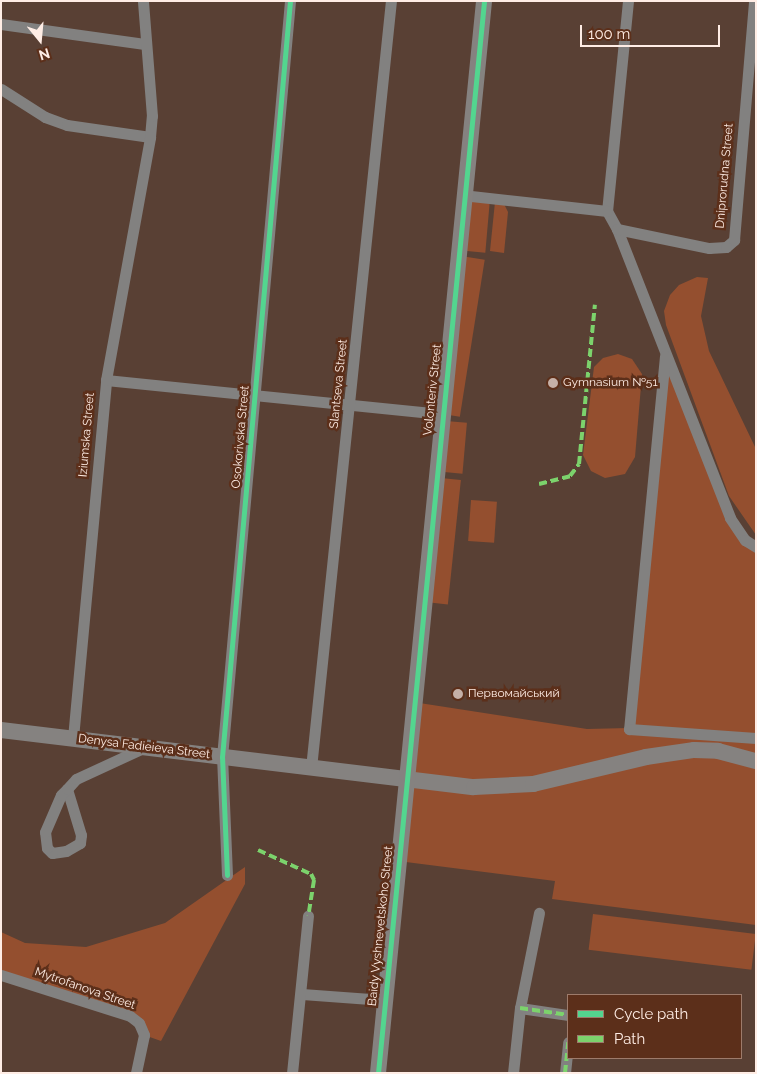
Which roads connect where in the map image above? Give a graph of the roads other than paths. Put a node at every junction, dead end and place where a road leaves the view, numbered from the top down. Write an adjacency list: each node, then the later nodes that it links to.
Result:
1 (144, 1): 8 (street, Iziumska Street)
2 (290, 1): 16 (street, Osokorivska Street)
3 (391, 1): 17 (street, Slantseva Street)
4 (484, 1): 11 (street, Volonteriv Street)
5 (628, 1): 12 (street)
6 (754, 1): 13 (street, Dniprorudna Street)
7 (1, 24): 8 (street)
8 (145, 44): 10 (street, Iziumska Street)
9 (1, 89): 10 (street)
10 (150, 137): 15 (street, Iziumska Street)
11 (462, 195): 12 (street); 18 (street, Volonteriv Street)
12 (607, 211): 13 (street)
13 (617, 230): 14 (street)
14 (666, 352): 19 (street); 22 (street)
15 (106, 380): 16 (street); 21 (street, Iziumska Street)
16 (255, 394): 17 (street); 24 (street, Osokorivska Street)
17 (351, 405): 18 (street); 26 (street, Slantseva Street)
18 (441, 414): 27 (street, Volonteriv Street)
19 (756, 547)
20 (1, 730): 21 (street, Denysa Fadieieva Street)
21 (73, 738): 23 (street, Denysa Fadieieva Street)
22 (756, 738)
23 (145, 747): 24 (street, Denysa Fadieieva Street); 28 (street)
24 (222, 757): 26 (street, Denysa Fadieieva Street); 29 (street, Osokorivska Street)
25 (756, 761): 27 (street, Denysa Fadieieva Street)
26 (311, 768): 27 (street, Denysa Fadieieva Street)
27 (405, 781): 34 (street, Baidy Vyshnevetskoho Street)
28 (66, 789): 28 (street)
29 (227, 875)
30 (539, 912): 35 (street)
31 (308, 916): 33 (street)
32 (1, 975): 38 (street, Mytrofanova Street)
33 (302, 994): 34 (street); 39 (street)
34 (384, 1000): 40 (street, Baidy Vyshnevetskoho Street)
35 (520, 1008): 36 (street); 41 (street)
36 (567, 1015)
37 (567, 1052): 42 (street)
38 (136, 1073)
39 (292, 1073)
40 (378, 1073)
41 (513, 1073)
42 (565, 1073)

